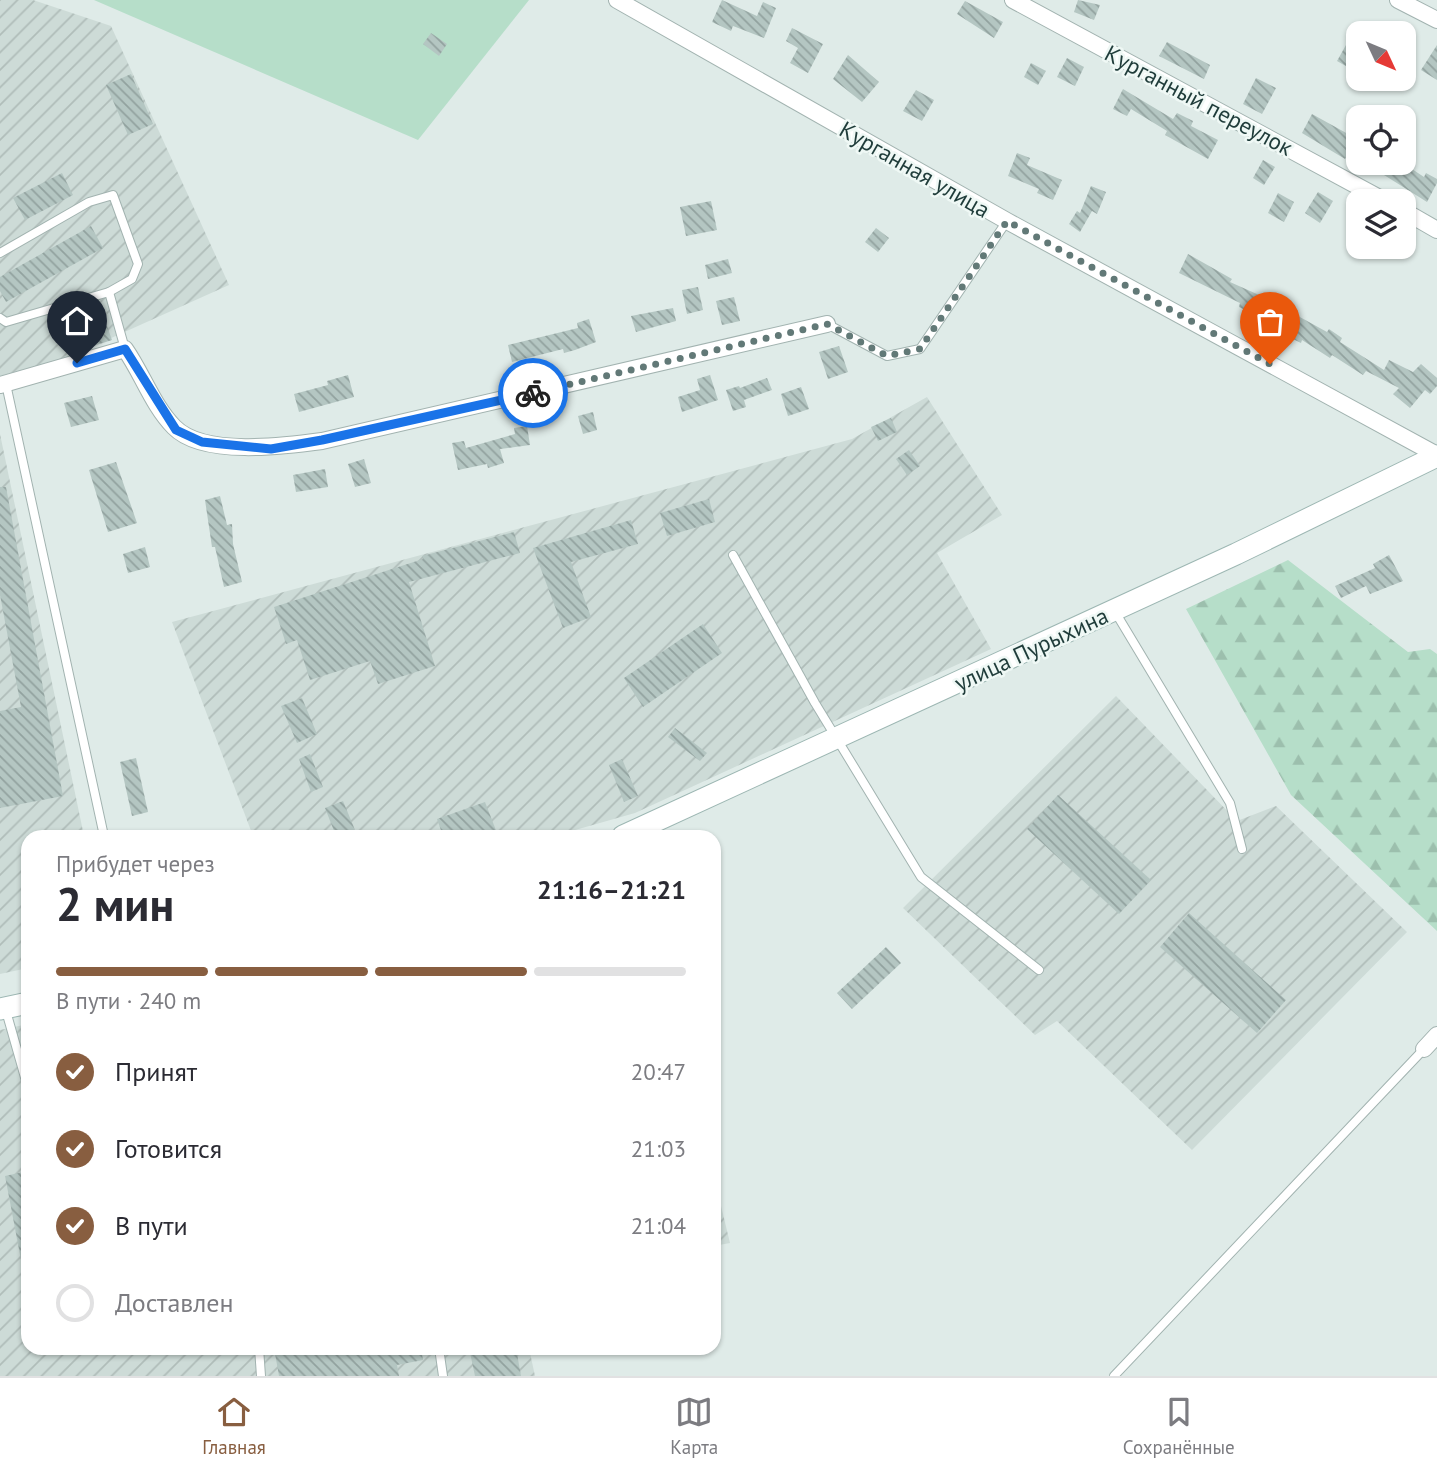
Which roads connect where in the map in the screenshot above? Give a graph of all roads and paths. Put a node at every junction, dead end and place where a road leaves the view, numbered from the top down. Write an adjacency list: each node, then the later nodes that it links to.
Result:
1 (617, 0): 7 (street, Курганная улица)
2 (1013, 0): 5 (street, Курганный переулок)
3 (1398, 0): 4 (street)
4 (1437, 20)
5 (1363, 189)
6 (1416, 218): 8 (street)
7 (1007, 221): 12 (lane); 15 (street, Курганная улица)
8 (1437, 230)
9 (0, 253): 10 (lane)
10 (109, 292): 11 (lane); 13 (lane)
11 (0, 318)
12 (827, 324): 13 (street)
13 (125, 349): 14 (street)
14 (3, 385): 19 (lane)
15 (1437, 455): 17 (street, улица Пурыхина)
16 (733, 555): 18 (lane)
17 (1114, 610): 18 (street, улица Пурыхина); 21 (lane)
18 (836, 738): 20 (street, улица Пурыхина); 22 (lane)
19 (102, 830)
20 (635, 830)
21 (1242, 849)
22 (1039, 970)
23 (21, 1004): 24 (street)
24 (2, 1008): 27 (lane)
25 (1437, 1035): 26 (street)
26 (1424, 1049): 32 (lane)
27 (21, 1066)
28 (259, 1355): 30 (lane)
29 (440, 1355): 31 (lane)
30 (261, 1376)
31 (443, 1376)
32 (1114, 1376)

